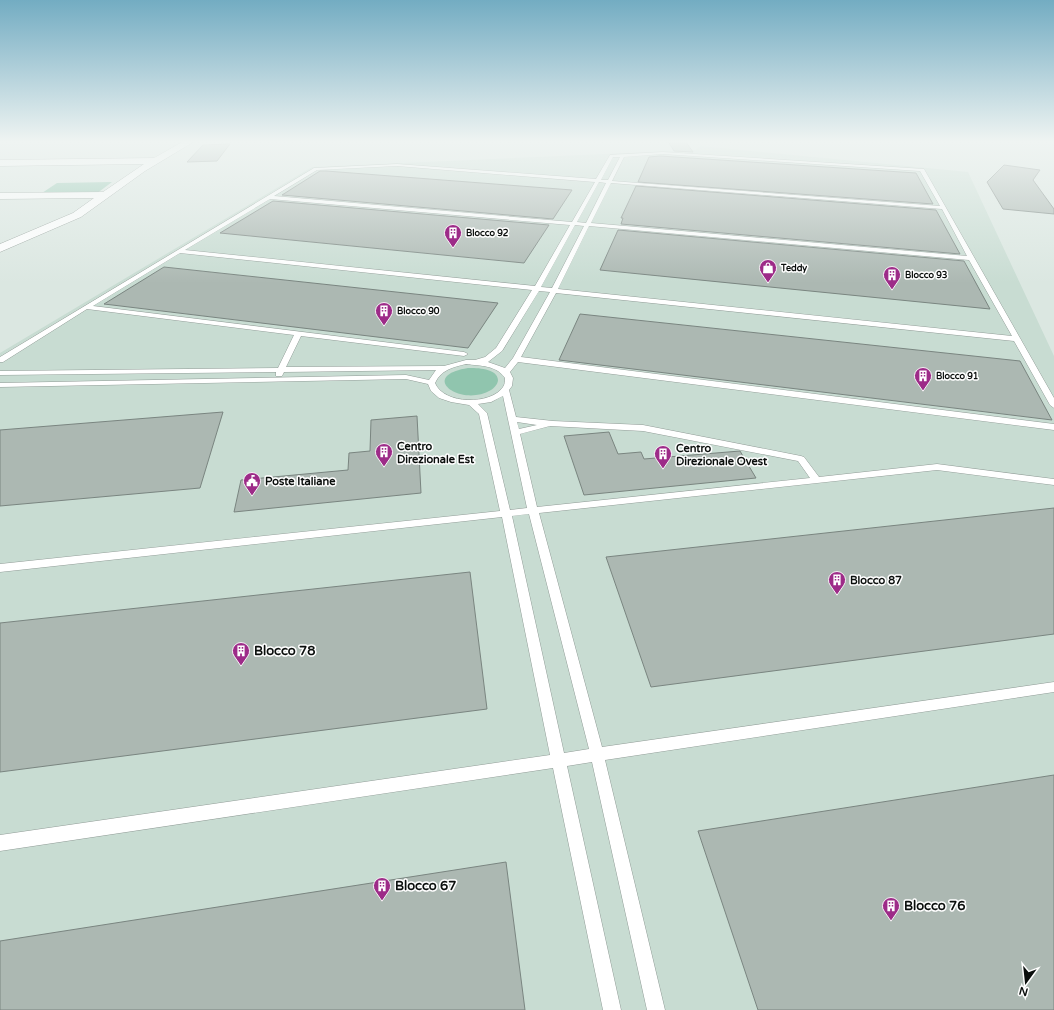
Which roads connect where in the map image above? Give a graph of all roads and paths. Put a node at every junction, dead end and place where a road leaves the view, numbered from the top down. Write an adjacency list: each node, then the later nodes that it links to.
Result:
1 (114, 188): 7 (street)
2 (284, 188): 9 (lane)
3 (594, 188): 11 (lane)
4 (607, 188): 12 (lane)
5 (689, 188): 10 (lane)
6 (932, 188): 10 (lane)
7 (103, 195): 8 (street); 13 (street)
8 (0, 196)
9 (268, 197): 11 (lane); 14 (lane)
10 (943, 208): 15 (lane)
11 (574, 224): 12 (lane); 16 (lane)
12 (588, 225): 15 (lane); 17 (lane)
13 (0, 248)
14 (179, 251): 16 (lane); 18 (lane)
15 (971, 258): 20 (lane)
16 (537, 288): 17 (lane); 24 (lane)
17 (554, 290): 20 (lane); 22 (lane)
18 (86, 306): 19 (lane); 23 (lane)
19 (299, 333): 21 (lane); 26 (lane)
20 (1017, 339): 34 (lane)
21 (464, 354)
22 (516, 359): 27 (lane); 37 (lane)
23 (0, 360)
24 (478, 362): 25 (lane); 27 (lane)
25 (445, 368): 26 (lane); 30 (lane)
26 (282, 369): 28 (lane); 29 (lane)
27 (506, 372): 32 (lane)
28 (0, 373)
29 (276, 379): 30 (lane); 31 (lane)
30 (431, 383): 33 (lane)
31 (0, 385)
32 (506, 391): 33 (lane); 36 (lane)
33 (472, 402): 41 (lane)
34 (1054, 405)
35 (553, 424): 36 (lane); 36 (lane); 38 (lane)
36 (514, 425): 40 (lane)
37 (1054, 427)
38 (816, 480): 39 (lane); 40 (lane)
39 (1054, 482)
40 (534, 511): 41 (lane); 44 (lane)
41 (506, 514): 42 (lane); 45 (lane)
42 (0, 568)
43 (1054, 687): 44 (lane)
44 (597, 754): 45 (lane); 48 (lane)
45 (558, 760): 46 (lane); 47 (lane)
46 (0, 843)
47 (612, 1010)
48 (656, 1010)

